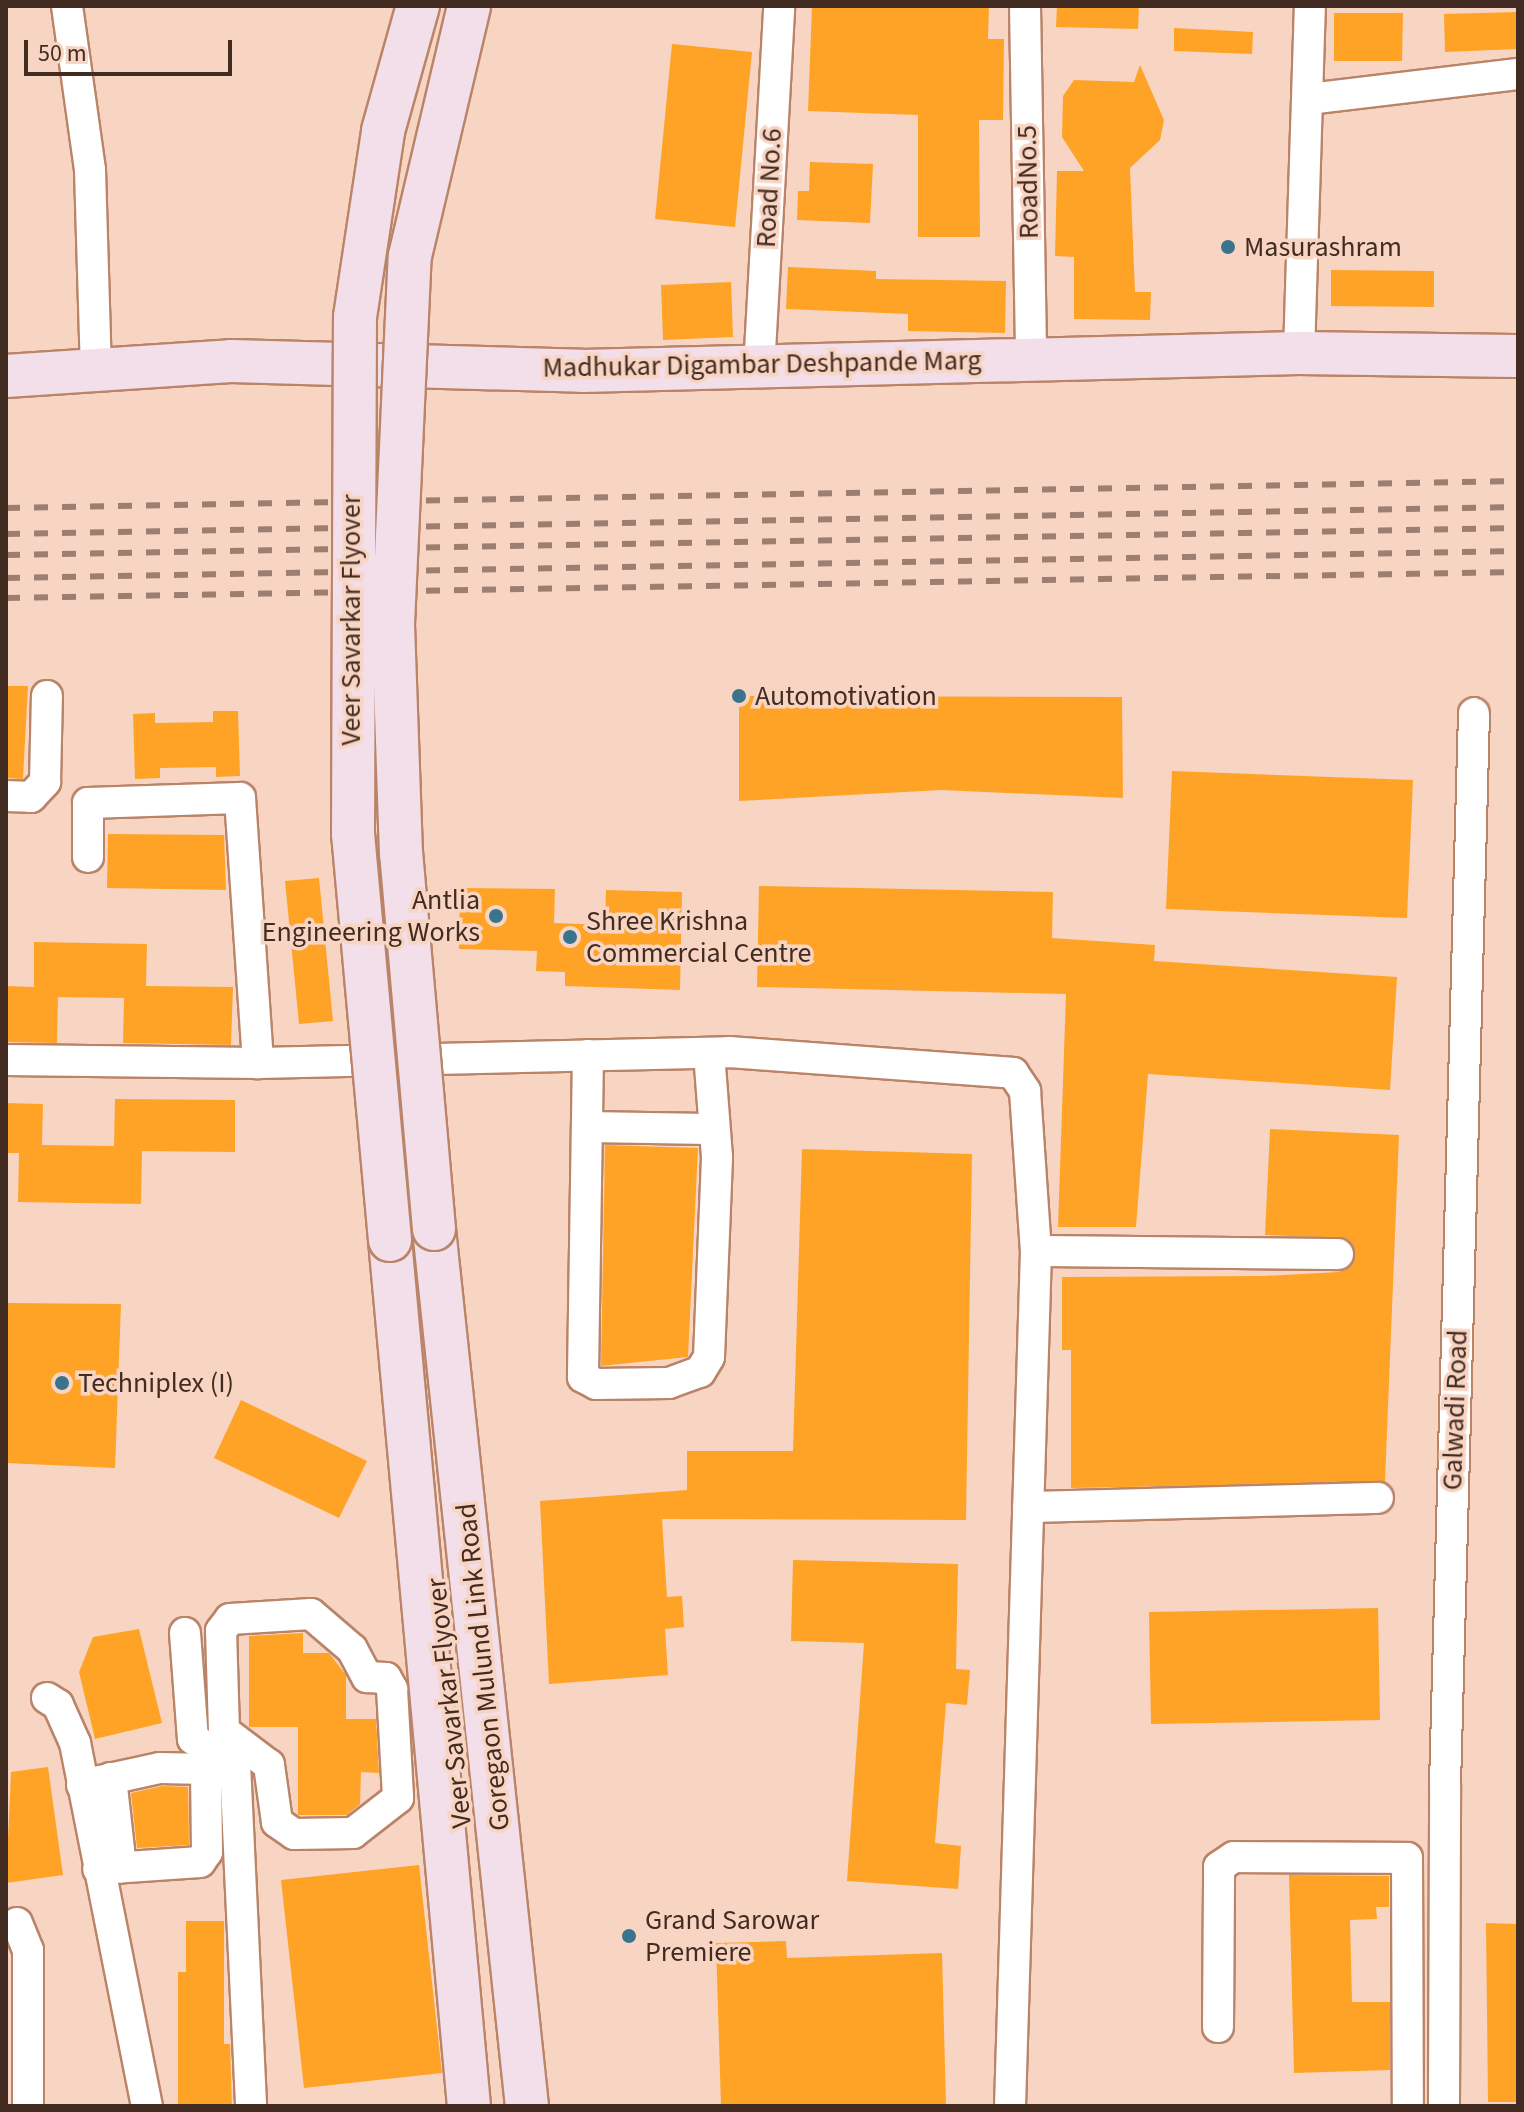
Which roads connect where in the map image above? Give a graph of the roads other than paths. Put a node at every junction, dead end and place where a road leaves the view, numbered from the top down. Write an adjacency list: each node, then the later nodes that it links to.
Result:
1 (67, 6): 13 (street)
2 (418, 6): 26 (main road, Veer Savarkar Flyover, bridge)
3 (469, 6): 25 (main road, Veer Savarkar Flyover, bridge)
4 (779, 6): 12 (street, Road No.6)
5 (1025, 6): 11 (street, RoadNo.5)
6 (1310, 6): 8 (street)
7 (1518, 74): 8 (street)
8 (1308, 99): 9 (street)
9 (1299, 353): 10 (main road, Madhukar Digambar Deshpande Marg); 11 (main road, Madhukar Digambar Deshpande Marg)
10 (1518, 356)
11 (1031, 358): 12 (main road, Madhukar Digambar Deshpande Marg)
12 (759, 369): 13 (main road, Madhukar Digambar Deshpande Marg)
13 (96, 371): 14 (main road, Madhukar Digambar Deshpande Marg)
14 (6, 376)
15 (47, 696): 17 (street)
16 (1474, 713): 39 (street, Galwadi Road)
17 (6, 796)
18 (88, 857): 22 (street)
19 (709, 1053): 20 (street); 24 (street); 27 (street)
20 (588, 1055): 22 (street); 23 (street)
21 (6, 1060): 22 (street)
22 (258, 1063)
23 (587, 1127): 24 (street); 24 (street)
24 (710, 1129)
25 (434, 1229): 29 (main road, Goregaon Mulund Link Road)
26 (390, 1240): 29 (main road, Goregaon Mulund Link Road)
27 (1036, 1251): 28 (street); 31 (street)
28 (1338, 1254)
29 (420, 1307): 36 (main road, Goregaon Mulund Link Road); 49 (main road, Veer Savarkar Flyover); 50 (main road, Veer Savarkar Flyover); 51 (main road, Goregaon Mulund Link Road)
30 (1378, 1498): 31 (street)
31 (1028, 1507): 52 (street)
32 (185, 1633): 47 (street)
33 (47, 1698): 35 (street)
34 (111, 1778): 35 (street); 40 (street); 40 (street)
35 (82, 1785): 40 (street)
36 (442, 1793): 37 (street); 48 (main road, Goregaon Mulund Link Road)
37 (398, 1798): 37 (street)
38 (1407, 1858): 39 (street); 42 (street); 44 (street)
39 (1445, 1859): 43 (street, Galwadi Road)
40 (110, 1868): 46 (street)
41 (17, 1923): 45 (street)
42 (1408, 1974): 43 (street); 53 (street)
43 (1444, 1974): 54 (street, Galwadi Road)
44 (1218, 2027)
45 (28, 2106)
46 (147, 2106)
47 (251, 2106)
48 (469, 2106)
49 (493, 2106)
50 (509, 2106)
51 (529, 2106)
52 (1010, 2106)
53 (1408, 2106)
54 (1444, 2106)

